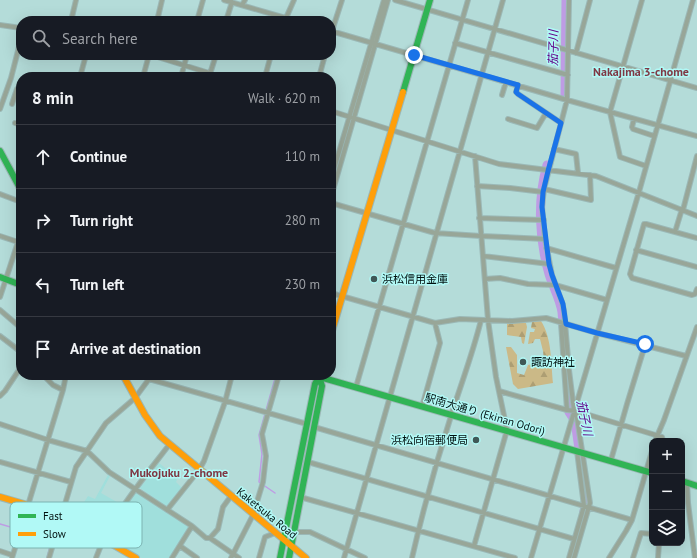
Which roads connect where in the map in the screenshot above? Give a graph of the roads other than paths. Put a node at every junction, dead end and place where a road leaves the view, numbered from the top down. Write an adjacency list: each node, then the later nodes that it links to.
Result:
1 (76, 0): 21 (street)
2 (162, 0): 22 (street)
3 (203, 0): 23 (street)
4 (224, 0): 18 (street)
5 (245, 0): 19 (street)
6 (294, 0): 26 (street)
7 (342, 0): 27 (street)
8 (384, 0): 33 (street)
9 (388, 0): 33 (street)
10 (395, 0): 20 (street)
11 (430, 0): 20 (main road)
12 (468, 0): 28 (street)
13 (503, 0): 31 (street)
14 (569, 0): 35 (street)
15 (590, 0): 37 (street)
16 (642, 0): 49 (street)
17 (693, 0): 59 (street)
18 (232, 2): 19 (street); 24 (street)
19 (242, 5): 25 (street)
20 (428, 10): 28 (street); 38 (main road)
21 (72, 16)
22 (158, 16)
23 (198, 16)
24 (228, 16)
25 (272, 16)
26 (287, 16)
27 (336, 17)
28 (462, 20): 31 (street); 34 (street)
29 (0, 25): 30 (street)
30 (16, 27)
31 (494, 29): 35 (street); 36 (street)
32 (336, 33): 33 (street)
33 (373, 43): 38 (street); 71 (street)
34 (455, 43): 36 (street); 47 (street)
35 (568, 50): 37 (street); 58 (street)
36 (488, 52): 57 (street); 58 (street)
37 (576, 53): 49 (street)
38 (414, 55): 47 (street); 76 (main road)
39 (16, 60): 67 (street)
40 (85, 60): 50 (street)
41 (149, 60): 51 (street)
42 (165, 60): 48 (street)
43 (186, 60): 48 (street)
44 (214, 60): 54 (street)
45 (270, 60): 55 (street)
46 (324, 60): 56 (street)
47 (448, 65): 57 (street); 79 (street)
48 (184, 66): 52 (street); 53 (street)
49 (622, 66): 59 (street); 69 (street)
50 (81, 72)
51 (145, 72)
52 (182, 72)
53 (201, 72)
54 (211, 72)
55 (266, 72)
56 (320, 72)
57 (482, 75): 60 (street); 81 (street)
58 (568, 75): 65 (street)
59 (670, 80): 62 (street); 75 (street)
60 (506, 82): 61 (street); 64 (street)
61 (518, 85): 65 (street); 70 (street)
62 (697, 88)
63 (16, 92): 66 (street)
64 (502, 95)
65 (567, 100): 69 (street); 74 (street)
66 (12, 104)
67 (0, 109)
68 (336, 112): 71 (street)
69 (610, 112): 73 (street); 86 (street)
70 (546, 113): 72 (street); 74 (street)
71 (351, 117): 76 (street); 85 (street); 90 (street)
72 (508, 119)
73 (634, 119): 75 (street); 77 (street)
74 (561, 123): 80 (street)
75 (658, 126): 77 (street); 78 (street)
76 (392, 130): 79 (street); 99 (main road)
77 (654, 136): 86 (street)
78 (697, 136)
79 (427, 140): 81 (street); 103 (street)
80 (554, 149): 87 (street); 88 (street)
81 (459, 151): 83 (street); 105 (street)
82 (0, 152): 91 (main road)
83 (475, 156): 87 (street); 92 (street)
84 (697, 156): 98 (street)
85 (336, 164)
86 (646, 166): 94 (street)
87 (546, 171): 88 (street); 93 (street)
88 (578, 173): 89 (street)
89 (590, 175): 93 (street); 94 (street)
90 (336, 177)
91 (16, 181)
92 (477, 186): 93 (street); 101 (street)
93 (542, 191): 102 (street)
94 (639, 192): 98 (street); 117 (street)
95 (0, 194): 96 (street)
96 (16, 200)
97 (336, 205): 99 (street)
98 (682, 210): 100 (street); 104 (street)
99 (367, 214): 103 (street); 126 (main road)
100 (697, 216)
101 (479, 218): 102 (street); 107 (street)
102 (542, 220): 108 (street)
103 (402, 224): 105 (street); 128 (street)
104 (675, 232): 109 (street); 113 (street)
105 (436, 233): 107 (street); 131 (street)
106 (0, 236): 110 (street)
107 (481, 236): 108 (street); 114 (street)
108 (544, 238): 112 (street)
109 (697, 238)
110 (16, 241)
111 (16, 248): 120 (street)
112 (546, 248): 115 (street); 117 (street)
113 (636, 250): 116 (street); 123 (street)
114 (483, 256): 115 (street); 119 (street)
115 (547, 264): 122 (street)
116 (697, 267)
117 (616, 268): 127 (street)
118 (0, 277): 120 (main road)
119 (485, 279): 122 (street); 133 (street)
120 (6, 280): 121 (main road); 125 (street)
121 (16, 283)
122 (553, 285): 127 (street); 135 (street)
123 (697, 289)
124 (336, 295): 126 (street)
125 (0, 297)
126 (343, 297): 128 (street); 130 (main road)
127 (607, 300): 138 (street)
128 (379, 307): 131 (street); 154 (street)
129 (0, 310): 136 (street)
130 (336, 316)
131 (412, 317): 134 (street); 158 (street)
132 (481, 320): 133 (street); 134 (street); 164 (street)
133 (488, 320): 135 (street); 156 (street)
134 (435, 323): 161 (street)
135 (563, 323): 138 (street); 162 (street)
136 (16, 324)
137 (697, 327): 142 (street)
138 (597, 333): 140 (street); 162 (street)
139 (0, 336): 141 (street)
140 (645, 344): 142 (street); 167 (street)
141 (16, 348)
142 (686, 356): 170 (street)
143 (16, 374): 157 (street)
144 (48, 380): 155 (street)
145 (65, 380): 155 (street)
146 (126, 380): 159 (main road, Kaketsuka Road)
147 (146, 380): 159 (street)
148 (157, 380): 160 (street)
149 (231, 380): 160 (street)
150 (277, 380): 163 (street)
151 (316, 380): 166 (main road)
152 (319, 380): 168 (main road)
153 (331, 380): 154 (main road, 駅南大通り (Ekinan Odori))
154 (356, 387): 158 (main road, 駅南大通り (Ekinan Odori))
155 (63, 390): 173 (street)
156 (499, 391): 162 (street); 169 (street)
157 (0, 396)
158 (389, 397): 161 (main road, 駅南大通り (Ekinan Odori)); 175 (street)
159 (135, 398): 174 (main road, Kaketsuka Road); 177 (street)
160 (225, 402): 163 (street); 183 (street)
161 (422, 407): 164 (main road, 駅南大通り (Ekinan Odori))
162 (572, 412): 167 (street); 176 (street); 178 (street)
163 (267, 413): 166 (street); 205 (street)
164 (451, 415): 169 (main road, 駅南大通り (Ekinan Odori)); 182 (street)
165 (0, 424): 173 (street)
166 (307, 424): 215 (main road)
167 (621, 424): 170 (street); 179 (street)
168 (314, 426): 175 (street); 181 (main road)
169 (507, 430): 176 (main road, 駅南大通り (Ekinan Odori)); 187 (street)
170 (657, 435): 171 (street); 172 (street)
171 (656, 438)
172 (662, 438)
173 (48, 440): 177 (street); 185 (street)
174 (169, 445): 183 (main road, Kaketsuka Road); 190 (street)
175 (376, 445): 182 (street); 186 (street)
176 (564, 447): 178 (main road, 駅南大通り (Ekinan Odori)); 192 (street)
177 (87, 451): 188 (street); 190 (street)
178 (579, 452): 179 (main road, 駅南大通り (Ekinan Odori)); 200 (street); 201 (street)
179 (611, 460): 184 (main road, 駅南大通り (Ekinan Odori))
180 (0, 462): 185 (street)
181 (308, 462): 186 (street); 194 (main road)
182 (437, 463): 187 (street); 195 (street)
183 (199, 470): 191 (main road, Kaketsuka Road); 202 (street)
184 (649, 472): 206 (street)
185 (38, 473): 188 (street); 197 (street)
186 (366, 479): 195 (street); 203 (street)
187 (493, 479): 192 (street); 204 (street)
188 (71, 482): 198 (street)
189 (689, 484): 247 (street)
190 (135, 489): 199 (street); 202 (street)
191 (231, 496): 205 (main road, Kaketsuka Road); 213 (street)
192 (550, 496): 200 (street); 208 (street)
193 (0, 497): 196 (main road)
194 (300, 497): 203 (street); 210 (main road)
195 (428, 497): 204 (street); 209 (street)
196 (18, 502)
197 (30, 502)
198 (66, 502)
199 (127, 502)
200 (584, 506): 201 (street); 214 (street)
201 (589, 508): 206 (street); 243 (street)
202 (167, 510): 207 (street)
203 (357, 513): 209 (street); 223 (street)
204 (483, 513): 208 (street); 218 (street)
205 (253, 515): 211 (main road, Kaketsuka Road); 226 (street)
206 (632, 520): 244 (street)
207 (192, 526): 213 (street); 216 (street)
208 (539, 530): 214 (street); 241 (street)
209 (418, 531): 218 (street); 239 (street)
210 (294, 532): 217 (main road); 223 (street)
211 (275, 533): 215 (main road, Kaketsuka Road); 233 (street)
212 (649, 534): 245 (street)
213 (210, 538): 226 (street)
214 (574, 539): 242 (street)
215 (284, 540): 217 (main road, Kaketsuka Road); 234 (main road)
216 (180, 546): 230 (street); 231 (street)
217 (291, 546): 235 (main road); 236 (main road, Kaketsuka Road)
218 (474, 546): 240 (street)
219 (659, 546): 246 (street)
220 (52, 548): 227 (street)
221 (100, 548): 228 (street)
222 (120, 548): 229 (main road)
223 (346, 550): 237 (street); 238 (street)
224 (0, 551): 225 (street)
225 (12, 556)
226 (232, 556): 232 (street)
227 (49, 558)
228 (96, 558)
229 (136, 558)
230 (172, 558)
231 (197, 558)
232 (239, 558)
233 (259, 558)
234 (280, 558)
235 (289, 558)
236 (306, 558)
237 (344, 558)
238 (365, 558)
239 (412, 558)
240 (515, 558)
241 (531, 558)
242 (569, 558)
243 (574, 558)
244 (609, 558)
245 (633, 558)
246 (658, 558)
247 (696, 558)

